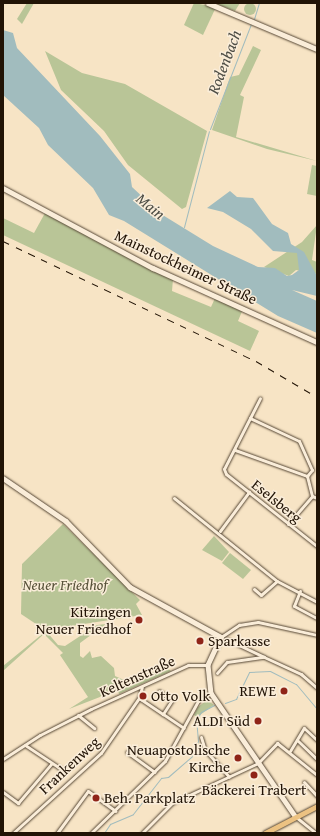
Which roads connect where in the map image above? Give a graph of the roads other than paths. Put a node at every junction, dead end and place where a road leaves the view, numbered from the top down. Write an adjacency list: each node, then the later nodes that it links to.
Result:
1 (208, 3): 2 (street)
2 (317, 49)
3 (3, 188): 4 (street, Mainstockheimer Straße)
4 (317, 342)
5 (260, 398): 6 (street)
6 (250, 418): 7 (street); 8 (street)
7 (235, 450): 8 (street); 10 (street, Eselsberg)
8 (307, 476): 11 (street)
9 (3, 478): 23 (street)
10 (249, 492): 14 (street, Eselsberg); 15 (street)
11 (312, 496): 13 (street); 14 (street)
12 (174, 498): 15 (street)
13 (317, 498)
14 (288, 524): 16 (street, Eselsberg)
15 (220, 531): 17 (street)
16 (317, 546)
17 (277, 581): 18 (street); 19 (street)
18 (254, 589)
19 (300, 591): 20 (street); 21 (street)
20 (317, 602)
21 (317, 618)
22 (317, 635): 23 (street)
23 (224, 638): 24 (street); 25 (street)
24 (264, 657): 26 (street); 28 (street)
25 (208, 665): 27 (street, Keltenstraße); 30 (street)
26 (217, 673)
27 (142, 686): 31 (street, Frankenweg); 33 (street, Keltenstraße)
28 (317, 688)
29 (160, 691): 32 (street)
30 (211, 693): 35 (street); 45 (street)
31 (139, 698): 32 (street); 56 (street, Frankenweg)
32 (163, 714): 35 (street)
33 (78, 715): 34 (street); 39 (street, Keltenstraße)
34 (94, 728)
35 (184, 728): 47 (street)
36 (201, 737): 49 (street)
37 (297, 740): 38 (street); 40 (street); 42 (street)
38 (317, 740)
39 (25, 744): 43 (street, Keltenstraße); 44 (street, Frankenweg)
40 (290, 751): 45 (street); 48 (street)
41 (127, 752): 47 (street)
42 (317, 759)
43 (3, 760)
44 (52, 763): 46 (street, Frankenweg); 51 (street, Frankenweg)
45 (258, 763): 49 (street); 55 (street)
46 (61, 769)
47 (155, 772): 54 (street)
48 (317, 775)
49 (229, 777): 59 (street)
50 (304, 782): 52 (street)
51 (3, 792)
52 (317, 796)
53 (317, 806): 55 (main road)
54 (116, 811): 57 (street); 58 (street)
55 (296, 817): 60 (main road); 61 (street)
56 (13, 833)
57 (57, 833)
58 (91, 833)
59 (142, 833)
60 (265, 833)
61 (316, 833)

